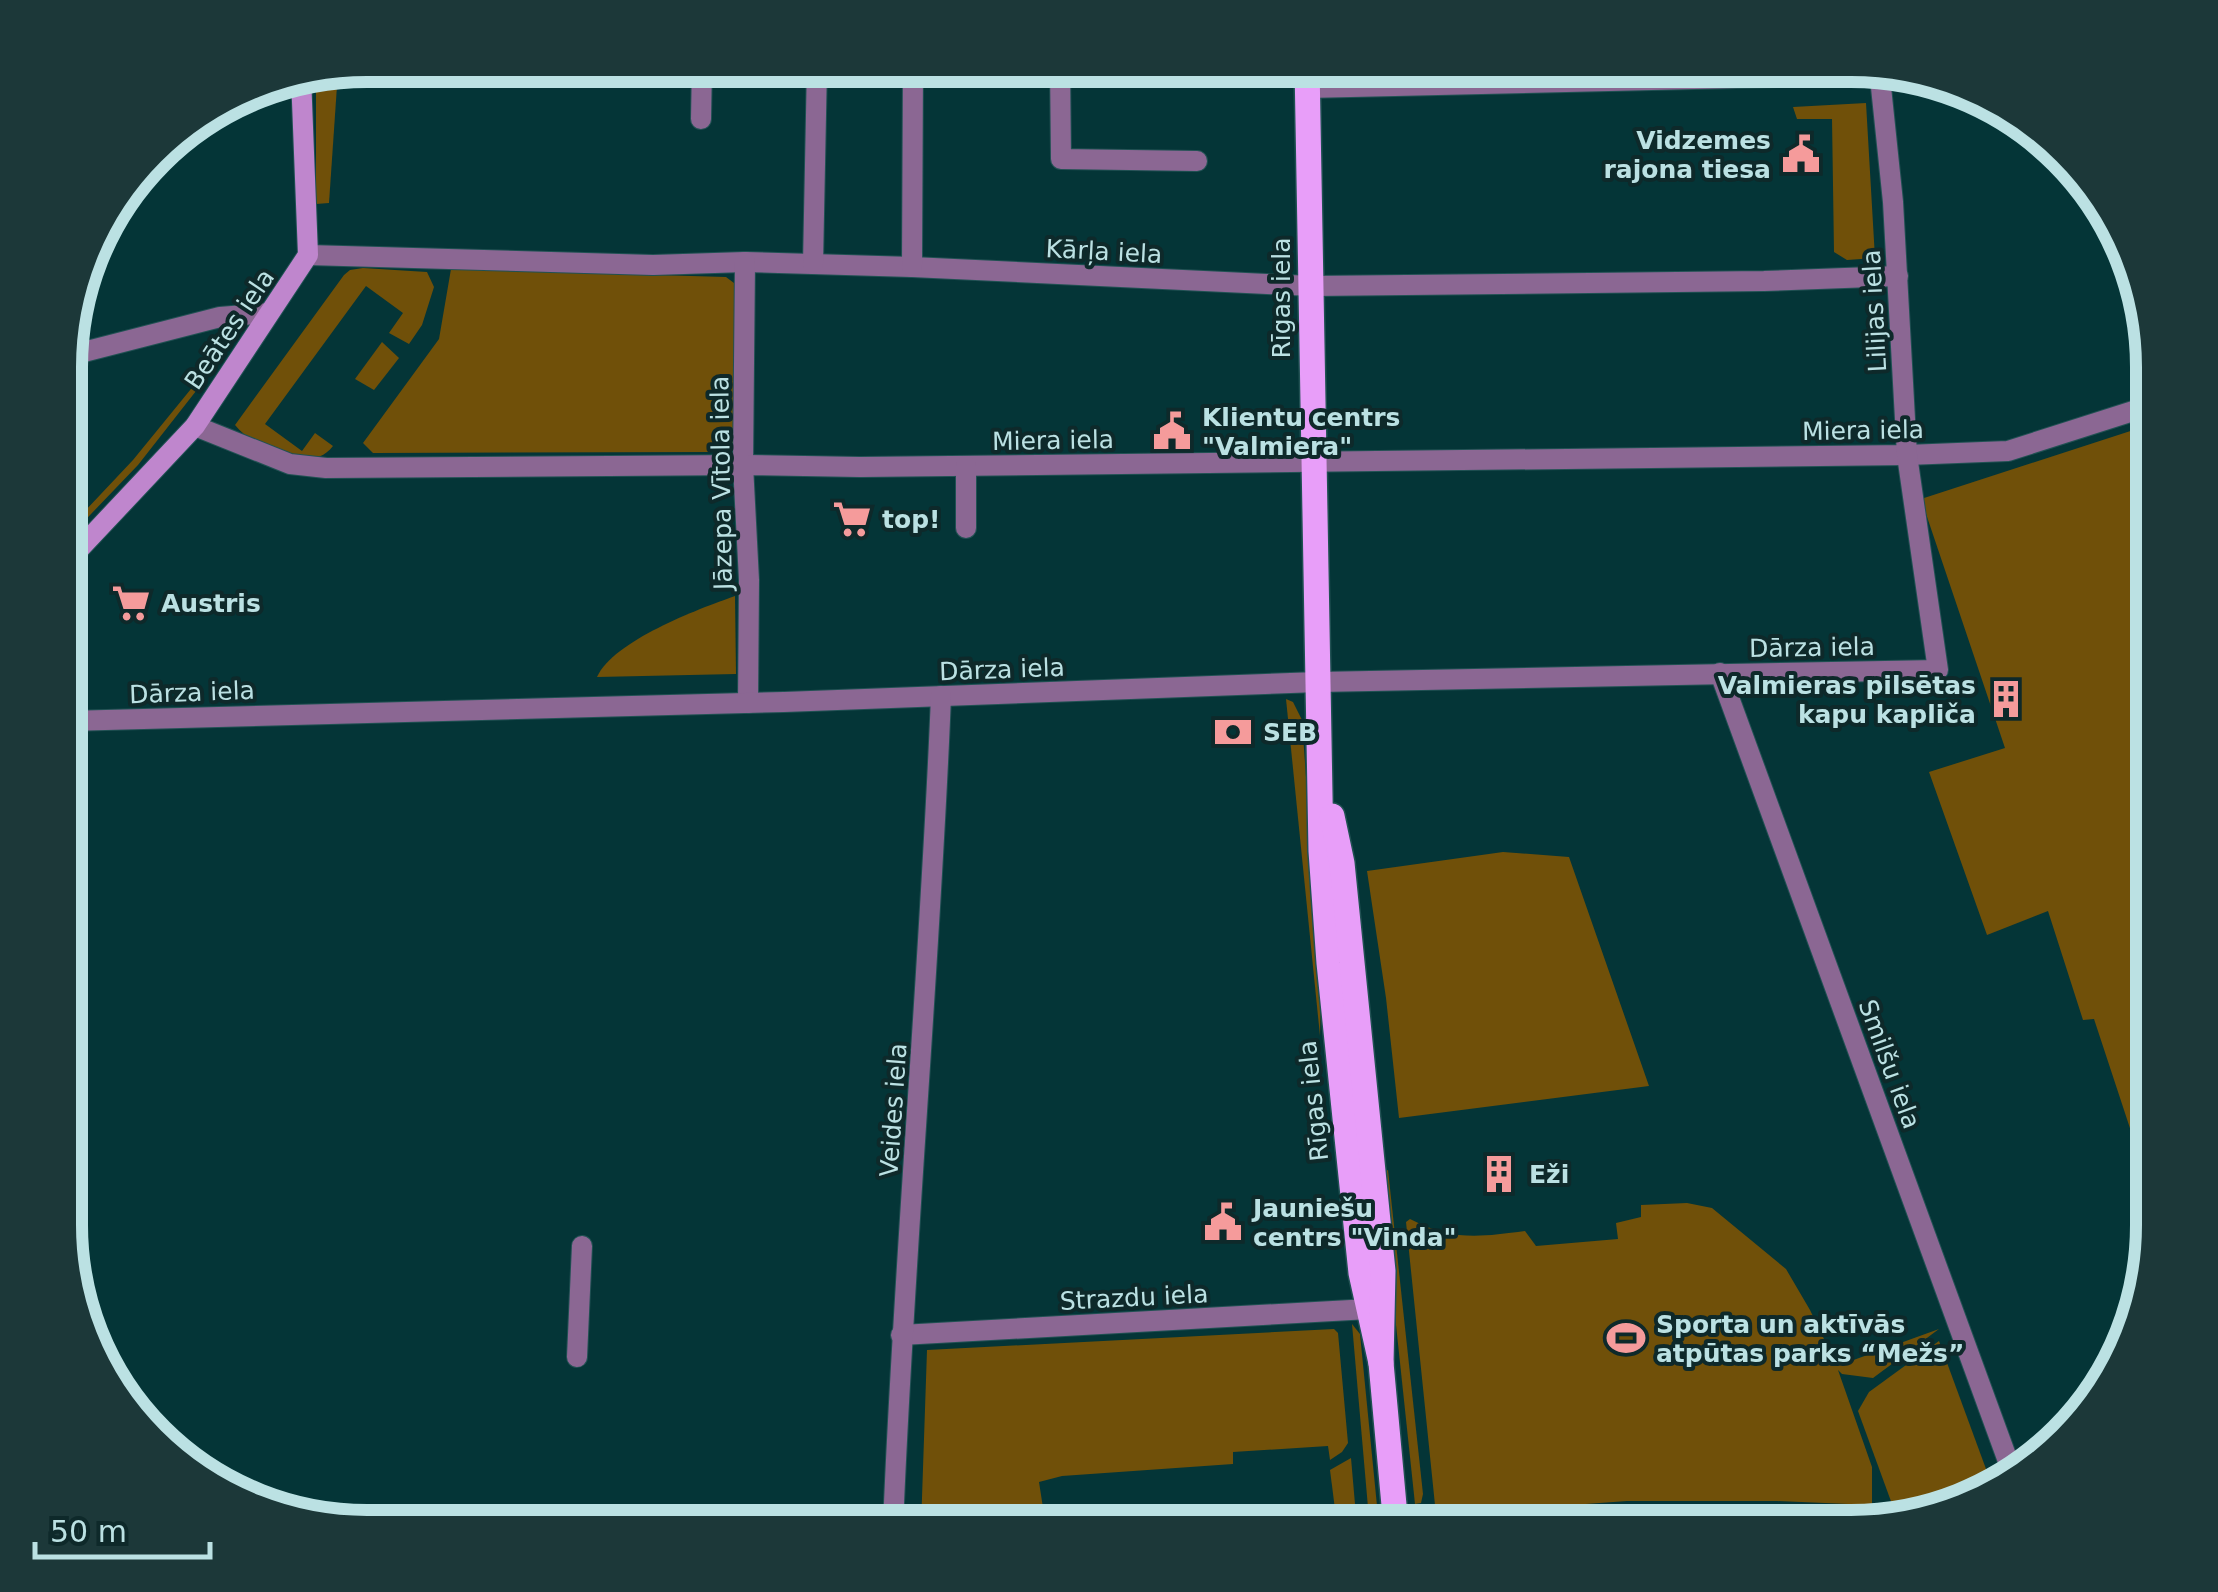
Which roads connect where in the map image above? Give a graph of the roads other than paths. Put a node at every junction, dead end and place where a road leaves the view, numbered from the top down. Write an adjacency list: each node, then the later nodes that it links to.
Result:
1 (702, 82): 8 (street)
2 (817, 82): 12 (street)
3 (913, 82): 13 (street)
4 (1060, 82): 9 (street)
5 (1307, 83): 15 (main road, Rīgas iela)
6 (1880, 85): 14 (street, Lilijas iela)
7 (302, 90): 10 (street)
8 (701, 119)
9 (1197, 161)
10 (308, 255): 11 (street, Kārļa iela); 16 (street, Beātes iela)
11 (745, 262): 12 (street, Kārļa iela); 22 (street, Jāzepa Vītola iela)
12 (813, 264): 13 (street, Kārļa iela)
13 (912, 266): 15 (street, Kārļa iela)
14 (1898, 276): 15 (street, Kārļa iela); 20 (street, Lilijas iela)
15 (1311, 286): 21 (main road, Rīgas iela)
16 (269, 314): 17 (street); 19 (street, Beātes iela)
17 (84, 352)
18 (2135, 410): 20 (street, Miera iela)
19 (195, 426): 22 (street, Miera iela); 25 (street, Beātes iela)
20 (1907, 455): 21 (street, Miera iela); 26 (street, Lilijas iela)
21 (1312, 461): 23 (street, Miera iela); 28 (main road, Rīgas iela)
22 (743, 465): 23 (street, Miera iela); 30 (street, Jāzepa Vītola iela)
23 (966, 466): 24 (street)
24 (966, 528)
25 (83, 545)
26 (1938, 670): 27 (street, Dārza iela)
27 (1720, 673): 28 (street, Dārza iela); 38 (street, Smilšu iela)
28 (1318, 682): 29 (street, Dārza iela); 32 (main road, Rīgas iela)
29 (940, 696): 30 (street, Dārza iela); 35 (street, Veides iela)
30 (748, 703): 31 (street, Dārza iela)
31 (83, 721)
32 (1321, 771): 34 (main road, Rīgas iela); 37 (main road, Rīgas iela)
33 (582, 1246): 36 (street)
34 (1369, 1309): 35 (street, Strazdu iela); 37 (main road, Rīgas iela)
35 (901, 1334): 39 (street, Veides iela)
36 (577, 1357)
37 (1382, 1363): 40 (main road, Rīgas iela)
38 (2008, 1461)
39 (894, 1509)
40 (1395, 1510)

